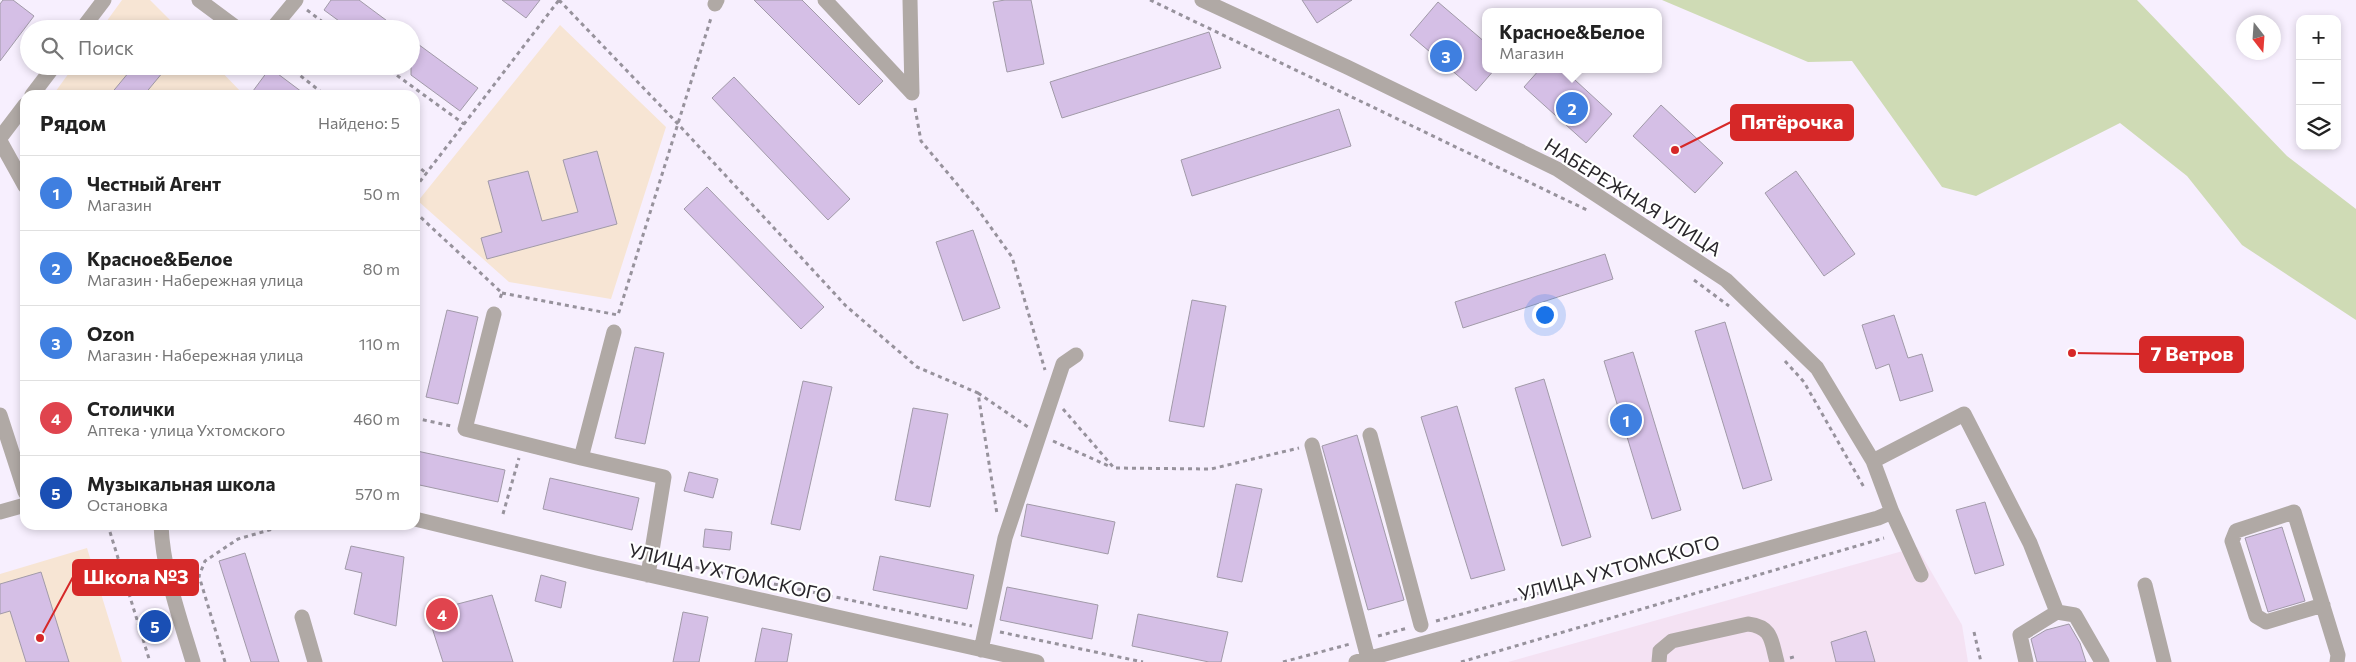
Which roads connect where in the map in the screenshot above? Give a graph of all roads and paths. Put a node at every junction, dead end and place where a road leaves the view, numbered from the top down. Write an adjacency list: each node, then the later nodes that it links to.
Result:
1 (104, 0): 10 (street)
2 (199, 0): 11 (street)
3 (559, 0): 23 (path); 24 (path)
4 (825, 0): 21 (street)
5 (910, 0): 21 (street)
6 (1150, 0): 30 (path)
7 (1202, 0): 47 (street, НАБЕРЕЖНАЯ УЛИЦА)
8 (295, 1): 12 (street); 13 (path)
9 (716, 2): 24 (path)
10 (89, 20)
11 (226, 20)
12 (279, 20)
13 (320, 20)
14 (47, 75): 17 (street)
15 (299, 75): 18 (path)
16 (396, 75): 19 (path)
17 (36, 90)
18 (319, 90)
19 (417, 90)
20 (420, 92): 23 (path)
21 (912, 93): 39 (path)
22 (20, 112): 25 (street)
23 (464, 124): 27 (path)
24 (678, 124): 33 (path); 55 (path)
25 (0, 140): 28 (street)
26 (420, 168): 27 (path)
27 (426, 173): 29 (path)
28 (20, 177)
29 (420, 181)
30 (1596, 214)
31 (420, 217): 33 (path)
32 (1694, 279): 34 (path)
33 (502, 293): 35 (path)
34 (1732, 309)
35 (494, 314): 42 (street)
36 (614, 332): 46 (street)
37 (1076, 355): 39 (street)
38 (1784, 360): 49 (path)
39 (1052, 396): 45 (path); 69 (street)
40 (0, 415): 48 (street)
41 (420, 419): 42 (path)
42 (464, 429): 44 (street)
43 (1370, 435): 68 (street)
44 (523, 444): 46 (street); 53 (path)
45 (1312, 445): 71 (street)
46 (581, 458): 61 (street)
47 (1873, 461): 52 (street, НАБЕРЕЖНАЯ УЛИЦА); 66 (street)
48 (20, 477)
49 (1869, 496)
50 (20, 506): 51 (street)
51 (0, 512)
52 (1892, 512): 62 (street, НАБЕРЕЖНАЯ УЛИЦА); 73 (street, УЛИЦА УХТОМСКОГО)
53 (503, 514)
54 (420, 520): 61 (street, УЛИЦА УХТОМСКОГО)
55 (998, 521)
56 (161, 530): 75 (street)
57 (270, 530): 76 (path)
58 (110, 532): 74 (path)
59 (1884, 538): 81 (path)
60 (679, 564): 69 (path)
61 (648, 575): 72 (street, УЛИЦА УХТОМСКОГО)
62 (1921, 575)
63 (1584, 581): 68 (path)
64 (2145, 585): 87 (street)
65 (2323, 605): 65 (street); 88 (street)
66 (2057, 612): 85 (street); 86 (street)
67 (302, 617): 77 (street)
68 (1421, 625): 71 (path)
69 (986, 629): 72 (street); 79 (path)
70 (1974, 632): 84 (path)
71 (1364, 640): 73 (street); 80 (path)
72 (981, 650): 78 (street, УЛИЦА УХТОМСКОГО)
73 (1362, 660)
74 (150, 662)
75 (193, 662)
76 (224, 662)
77 (315, 662)
78 (1037, 662)
79 (1142, 662)
80 (1282, 662)
81 (1461, 662)
82 (1659, 662): 83 (street)
83 (1777, 662)
84 (1981, 662)
85 (2026, 662)
86 (2102, 662)
87 (2164, 662)
88 (2337, 662)

